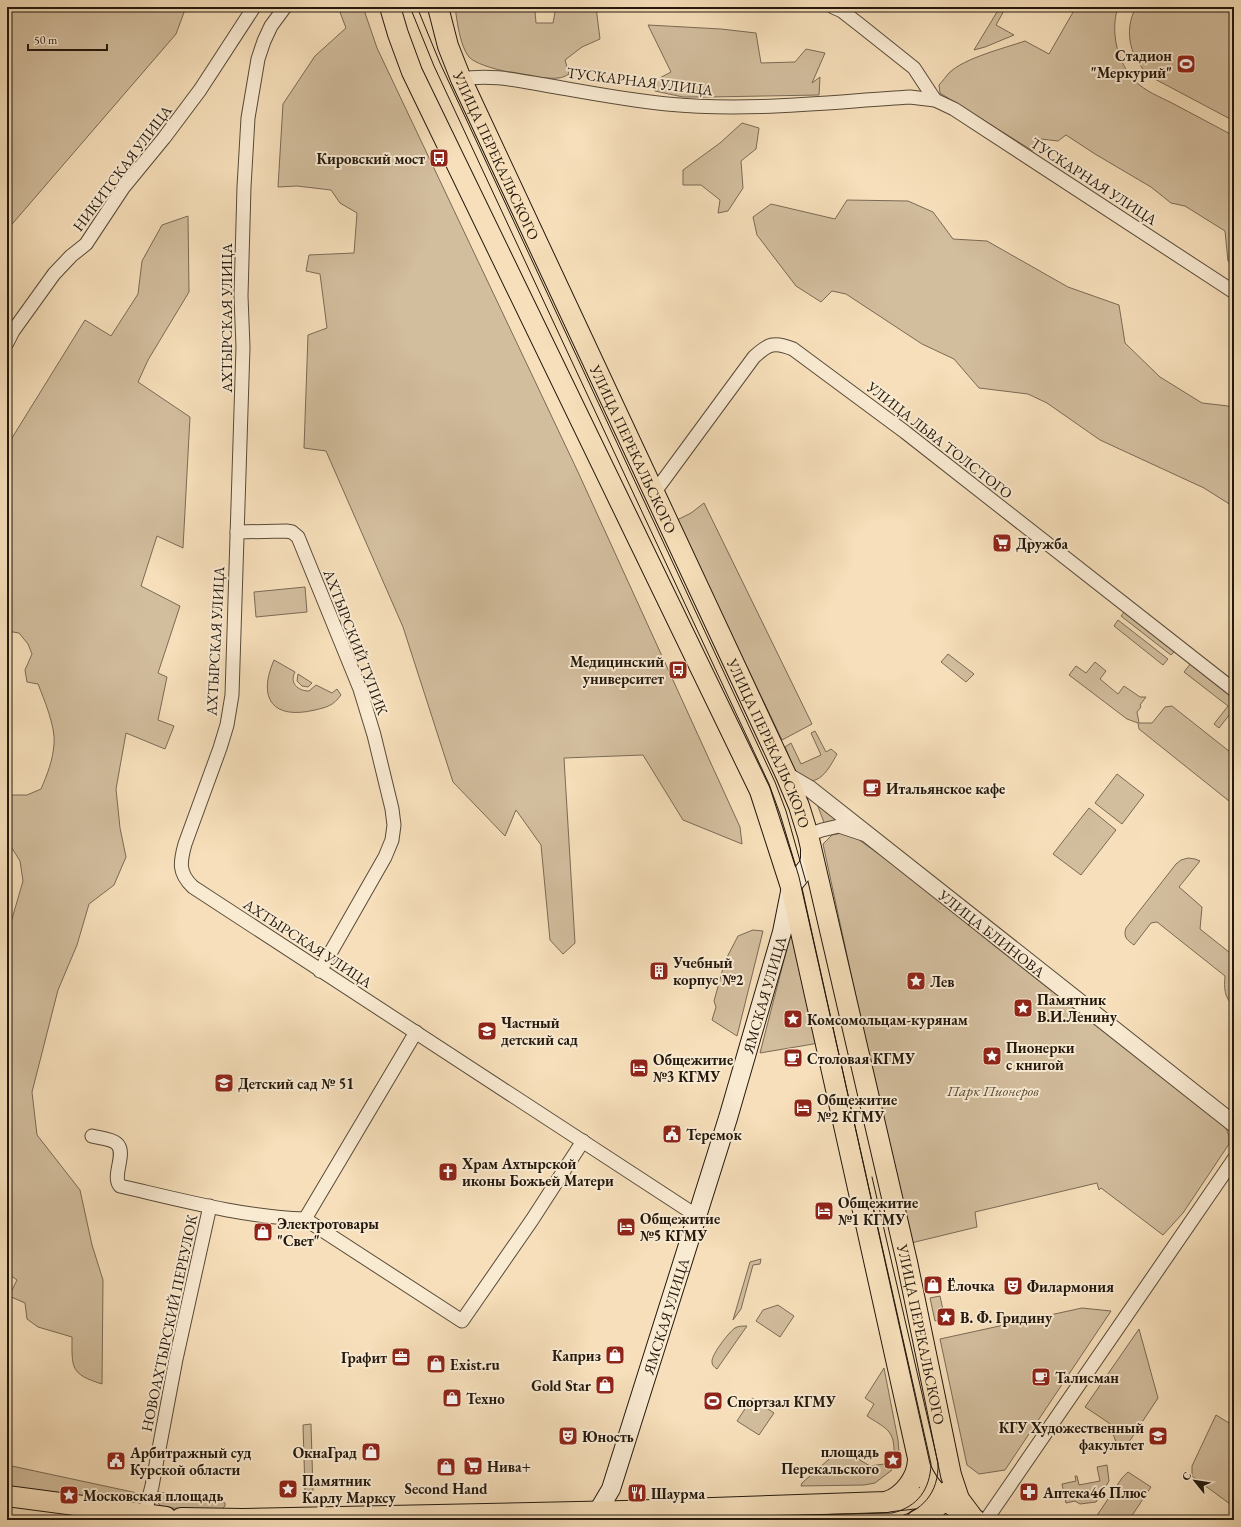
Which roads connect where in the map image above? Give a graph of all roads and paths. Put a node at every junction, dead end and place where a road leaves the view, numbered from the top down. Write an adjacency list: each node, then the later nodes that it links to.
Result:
1 (254, 7): 9 (street, НИКИТСКАЯ УЛИЦА)
2 (285, 7): 11 (street, АХТЫРСКАЯ УЛИЦА)
3 (390, 7): 16 (main road, УЛИЦА ПЕРЕКАЛЬСКОГО)
4 (438, 7): 6 (main road, УЛИЦА ПЕРЕКАЛЬСКОГО)
5 (833, 7): 7 (street)
6 (460, 79): 7 (street, ТУСКАРНАЯ УЛИЦА); 10 (main road, УЛИЦА ПЕРЕКАЛЬСКОГО)
7 (935, 100): 8 (street, ТУСКАРНАЯ УЛИЦА)
8 (1234, 292)
9 (7, 342)
10 (654, 493): 12 (street, УЛИЦА ЛЬВА ТОЛСТОГО); 13 (main road, УЛИЦА ПЕРЕКАЛЬСКОГО)
11 (237, 532): 17 (street, АХТЫРСКАЯ УЛИЦА); 17 (street, АХТЫРСКИЙ ТУПИК)
12 (1234, 690)
13 (786, 775): 14 (street, УЛИЦА БЛИНОВА); 15 (main road, УЛИЦА ПЕРЕКАЛЬСКОГО)
14 (867, 835): 15 (street); 19 (street, УЛИЦА БЛИНОВА)
15 (808, 836): 16 (main road); 27 (main road, УЛИЦА ПЕРЕКАЛЬСКОГО)
16 (791, 887): 24 (main road, ЯМСКАЯ УЛИЦА); 26 (main road, УЛИЦА ПЕРЕКАЛЬСКОГО)
17 (320, 971): 18 (street, АХТЫРСКАЯ УЛИЦА)
18 (416, 1032): 21 (street, АХТЫРСКАЯ УЛИЦА); 25 (street)
19 (1234, 1124)
20 (92, 1136): 23 (street, НОВОАХТЫРСКИЙ ПЕРЕУЛОК)
21 (583, 1141): 24 (street, АХТЫРСКАЯ УЛИЦА); 25 (street)
22 (1234, 1159): 36 (street)
23 (210, 1206): 25 (street); 32 (street, НОВОАХТЫРСКИЙ ПЕРЕУЛОК)
24 (697, 1216): 31 (main road, ЯМСКАЯ УЛИЦА)
25 (305, 1219)
26 (918, 1460): 29 (main road, УЛИЦА ПЕРЕКАЛЬСКОГО); 30 (main road)
27 (949, 1463): 29 (main road); 35 (main road, УЛИЦА ПЕРЕКАЛЬСКОГО)
28 (7, 1496): 32 (main road)
29 (944, 1500): 30 (main road); 33 (main road); 35 (main road)
30 (885, 1502): 31 (main road)
31 (598, 1511): 32 (main road)
32 (167, 1518)
33 (918, 1520)
34 (935, 1520): 35 (main road)
35 (976, 1520)
36 (986, 1520)

